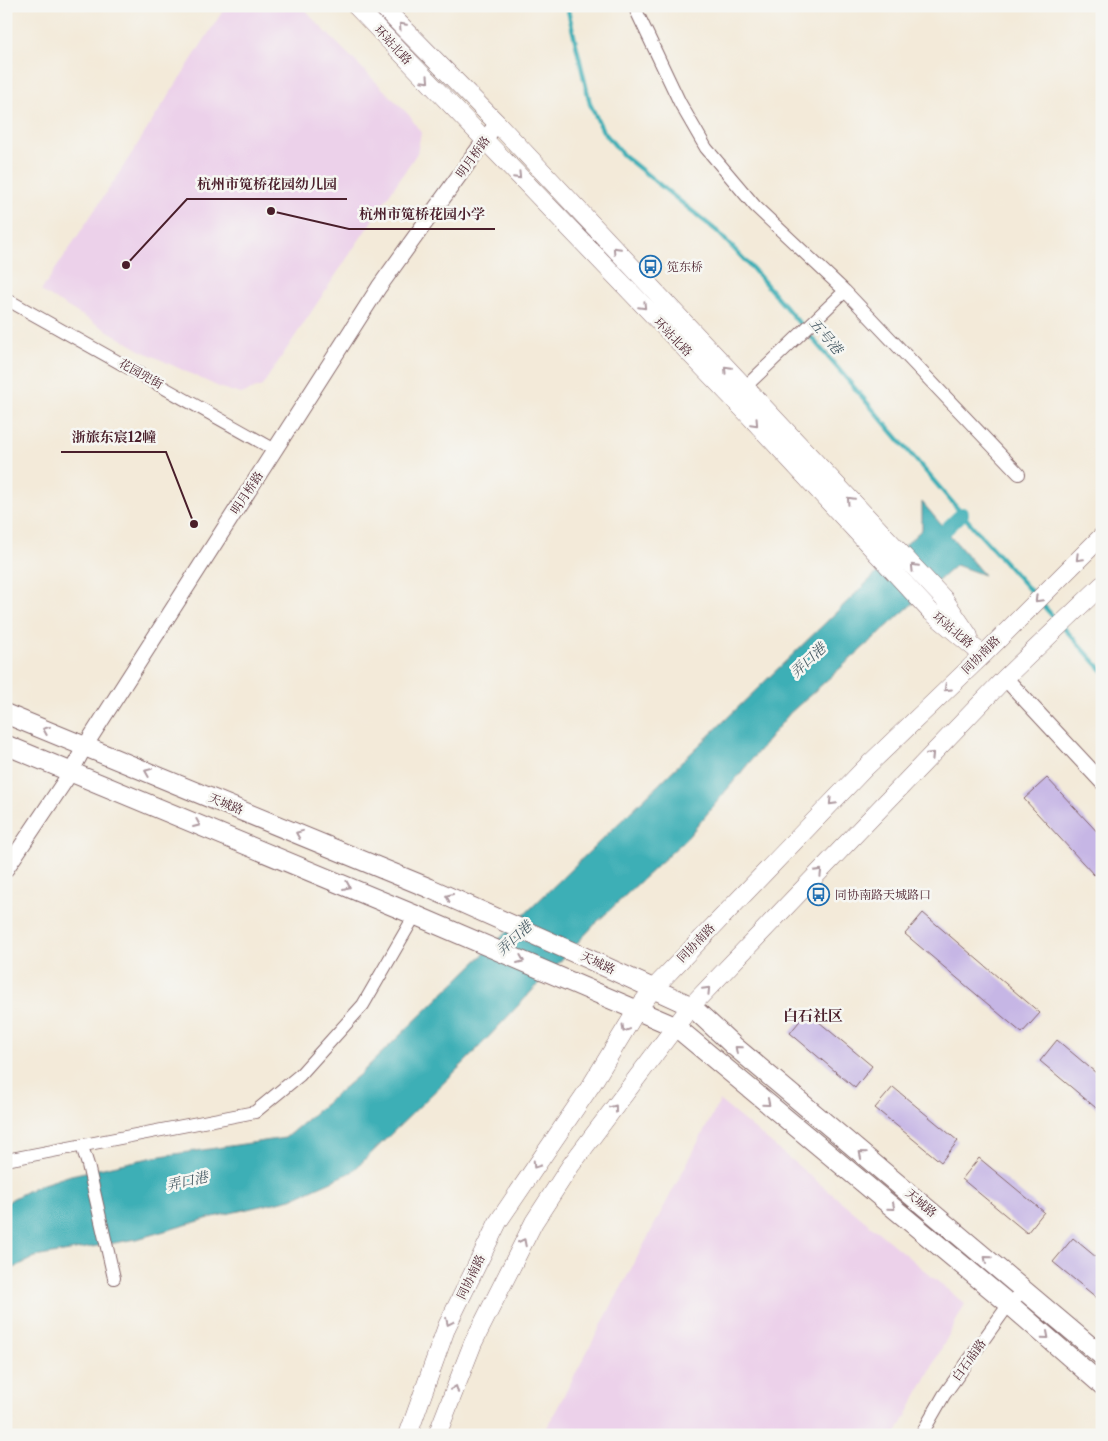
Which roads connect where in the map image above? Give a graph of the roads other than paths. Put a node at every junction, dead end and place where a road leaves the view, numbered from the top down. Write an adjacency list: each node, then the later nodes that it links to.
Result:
1 (356, 6): 5 (main road, 环站北路, one-way to 5)
2 (382, 6): 4 (main road, 环站北路, one-way to 2)
3 (634, 6): 6 (street)
4 (497, 123): 5 (street, 明月桥路); 8 (main road, 环站北路, one-way to 4)
5 (484, 141): 8 (main road, 环站北路, one-way to 8); 9 (street, 明月桥路)
6 (845, 291): 8 (street); 10 (street)
7 (6, 299): 9 (street, 花园兜街)
8 (745, 388): 12 (main road, 环站北路)
9 (275, 450): 18 (street, 明月桥路)
10 (1019, 474)
11 (1102, 536): 14 (main road, 同协南路, one-way to 14)
12 (878, 542): 14 (main road, 环站北路); 14 (main road, 环站北路, one-way to 12)
13 (1102, 585): 15 (main road)
14 (982, 654): 23 (main road, 同协南路, one-way to 23)
15 (1005, 678): 20 (street); 24 (main road, one-way to 15)
16 (6, 714): 18 (main road, 天城路, one-way to 16)
17 (6, 745): 19 (main road, 天城路)
18 (85, 746): 19 (street, 明月桥路); 23 (main road, 天城路, one-way to 18)
19 (71, 772): 21 (street, 明月桥路); 22 (main road, 天城路, one-way to 22)
20 (1102, 782)
21 (6, 869)
22 (415, 915): 25 (main road, 天城路, one-way to 25); 27 (street)
23 (653, 988): 24 (main road, 天城路); 25 (main road, 同协南路)
24 (691, 1006): 26 (main road); 30 (main road, 天城路, one-way to 24)
25 (637, 1010): 26 (main road, 天城路); 34 (main road, 同协南路, one-way to 34)
26 (676, 1027): 31 (main road, 天城路, one-way to 31); 35 (main road, one-way to 26)
27 (82, 1146): 28 (street); 29 (street)
28 (6, 1160)
29 (114, 1278)
30 (1024, 1290): 31 (street, 白石庙路); 32 (main road, 天城路)
31 (1009, 1304): 33 (main road, 天城路, one-way to 33); 36 (street, 白石庙路)
32 (1102, 1356)
33 (1102, 1385)
34 (408, 1435)
35 (437, 1435)
36 (921, 1435)

